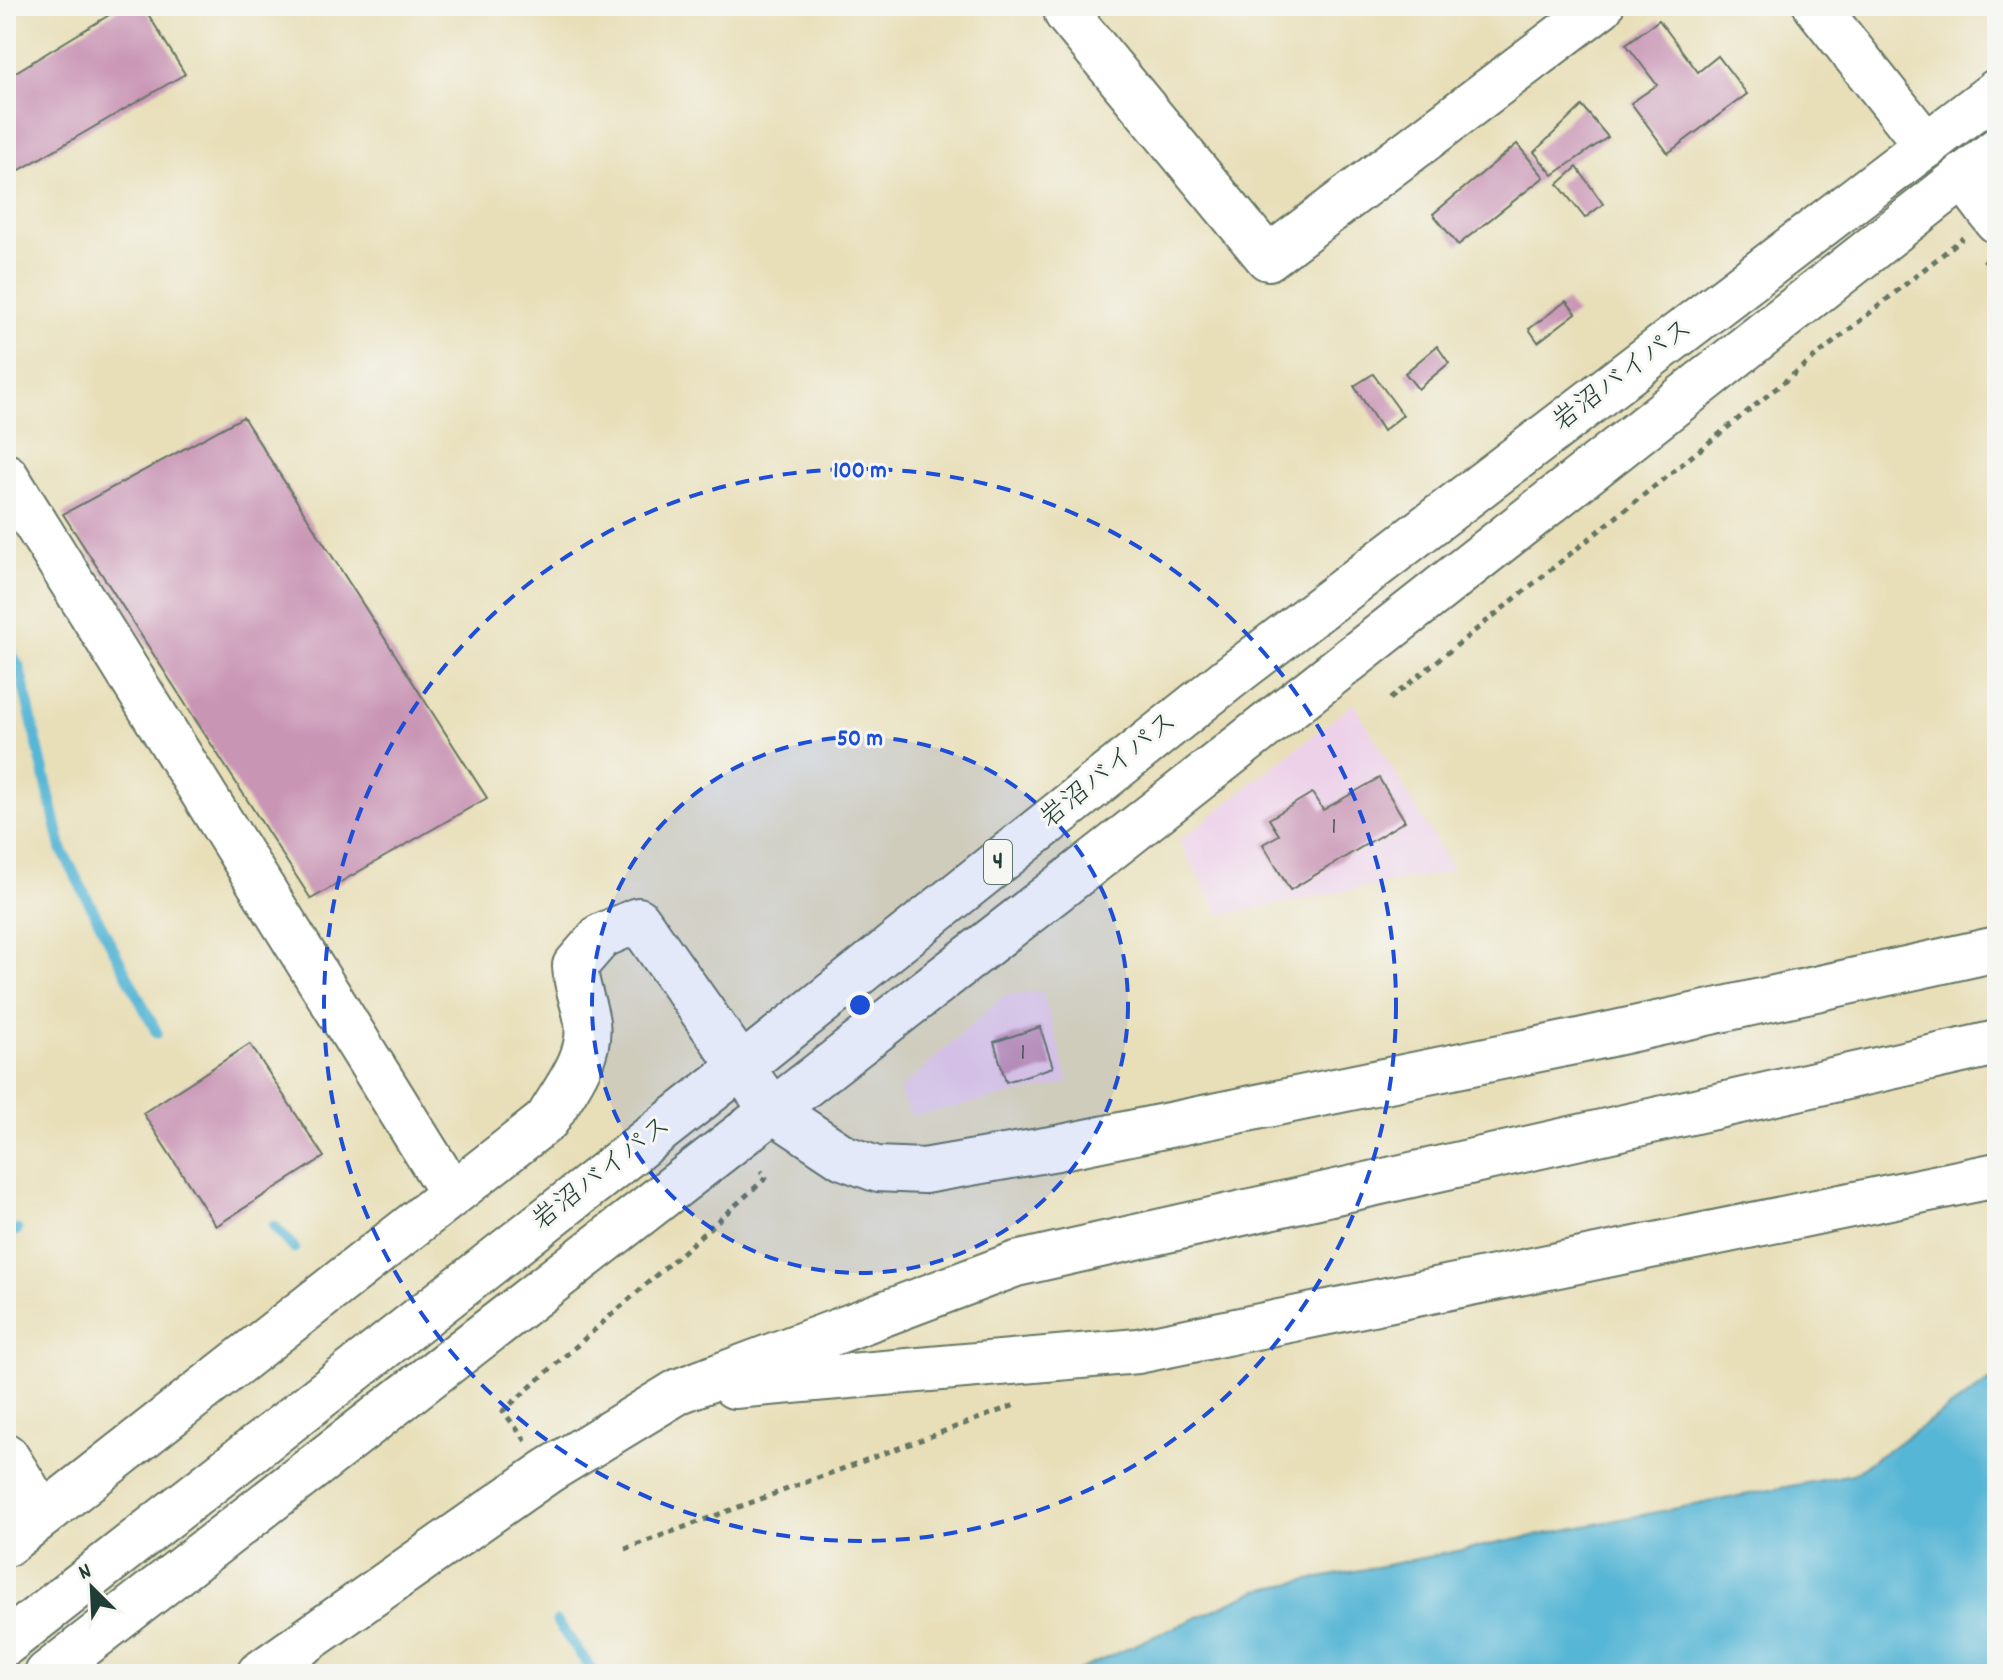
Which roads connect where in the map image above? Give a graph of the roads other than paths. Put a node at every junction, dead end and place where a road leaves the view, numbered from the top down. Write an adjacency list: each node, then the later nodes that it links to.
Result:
1 (1078, 6): 2 (main road)
2 (1601, 6)
3 (1816, 6): 5 (main road)
4 (1997, 91): 5 (main road, 岩沼バイパス / 4)
5 (1927, 146): 11 (main road, 岩沼バイパス / 4)
6 (1980, 163): 7 (main road); 12 (main road, 岩沼バイパス / 4)
7 (1990, 231)
8 (6, 476): 14 (main road)
9 (1997, 949): 12 (main road)
10 (1997, 1043): 15 (main road)
11 (741, 1067): 12 (main road); 14 (main road); 19 (main road, 岩沼バイパス / 4)
12 (771, 1109): 20 (main road, 岩沼バイパス / 4)
13 (1997, 1175): 15 (main road)
14 (451, 1192): 17 (main road)
15 (679, 1391): 21 (main road)
16 (6, 1456): 17 (main road)
17 (43, 1515): 18 (main road)
18 (6, 1544)
19 (6, 1643)
20 (47, 1674)
21 (259, 1674)

